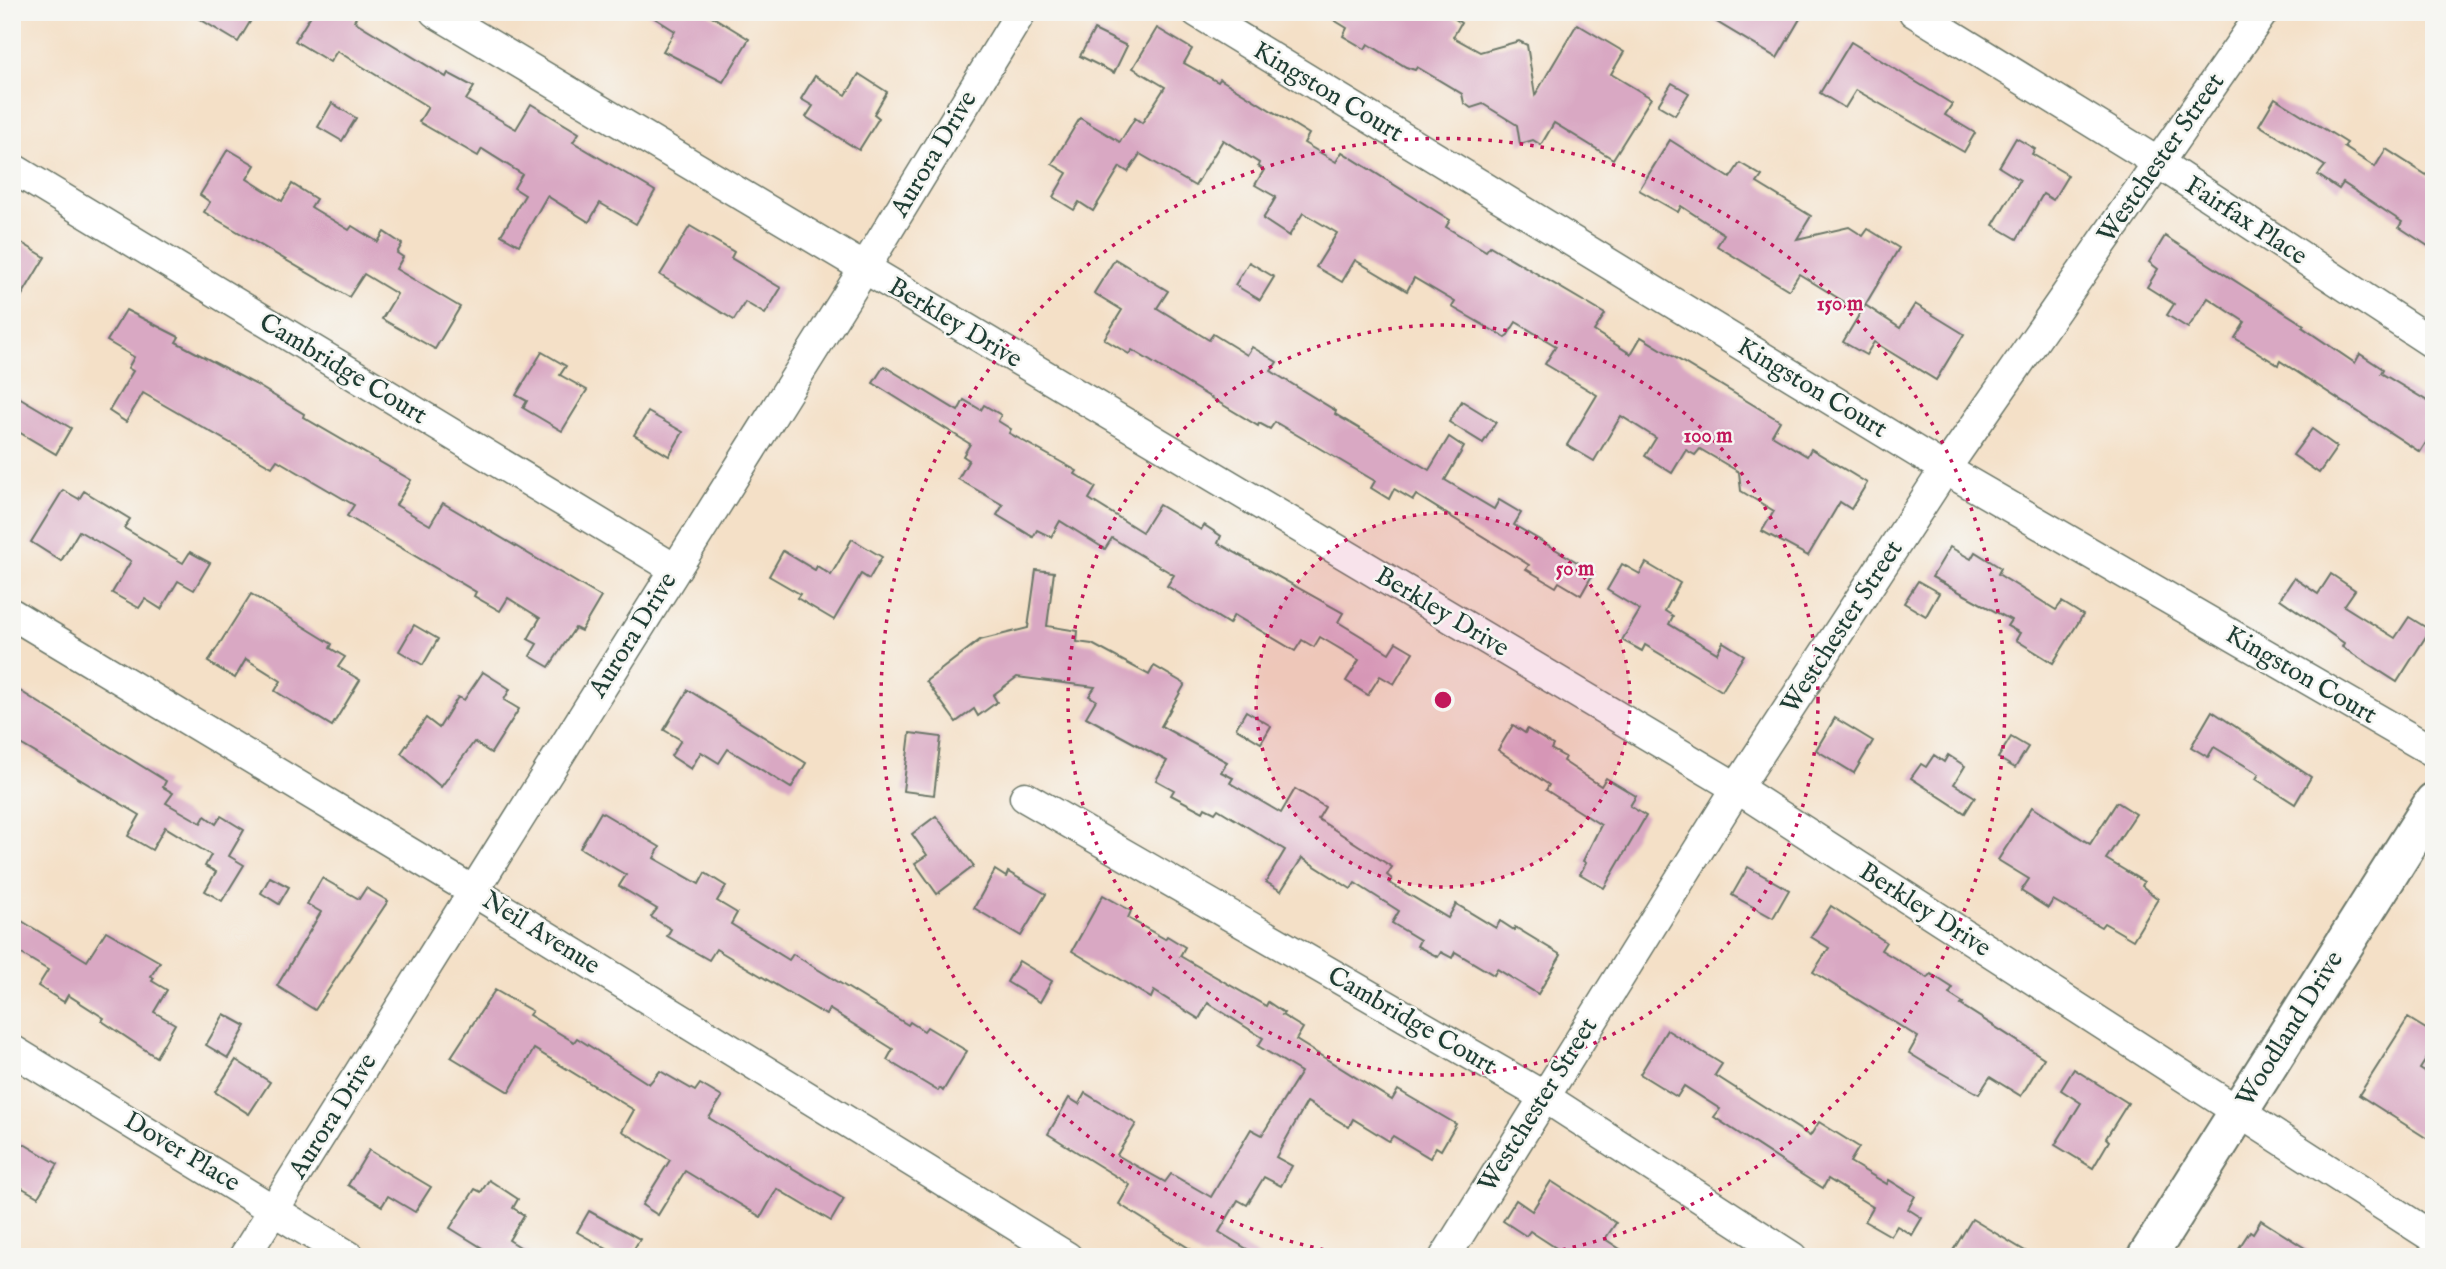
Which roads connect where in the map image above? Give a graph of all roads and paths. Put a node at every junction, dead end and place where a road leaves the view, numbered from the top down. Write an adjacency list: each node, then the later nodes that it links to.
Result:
1 (435, 12): 8 (street, Berkley Drive)
2 (1021, 12): 8 (street, Aurora Drive)
3 (1197, 12): 10 (street, Kingston Court)
4 (1914, 12): 6 (street, Fairfax Place)
5 (2263, 12): 6 (street, Westchester Street)
6 (2157, 162): 9 (street, Fairfax Place); 10 (street, Westchester Street)
7 (12, 168): 11 (street, Cambridge Court)
8 (864, 268): 11 (street, Aurora Drive); 14 (street, Berkley Drive)
9 (2434, 344)
10 (1945, 469): 13 (street, Kingston Court); 14 (street, Westchester Street)
11 (675, 569): 17 (street, Aurora Drive)
12 (12, 614): 17 (street, Neil Avenue)
13 (2434, 752)
14 (1737, 788): 19 (street, Westchester Street); 20 (street, Berkley Drive)
15 (1025, 797): 19 (street, Cambridge Court)
16 (2434, 802): 20 (main road, Woodland Drive)
17 (473, 891): 21 (street, Aurora Drive); 25 (street, Neil Avenue)
18 (12, 1050): 21 (street, Dover Place)
19 (1543, 1096): 26 (street, Westchester Street); 27 (street, Cambridge Court)
20 (2237, 1113): 22 (street, Berkley Drive); 28 (main road, Woodland Drive)
21 (275, 1208): 23 (street, Aurora Drive); 24 (street, Dover Place)
22 (2434, 1238)
23 (244, 1257)
24 (350, 1257)
25 (1067, 1257)
26 (1445, 1257)
27 (1792, 1257)
28 (2147, 1257)

